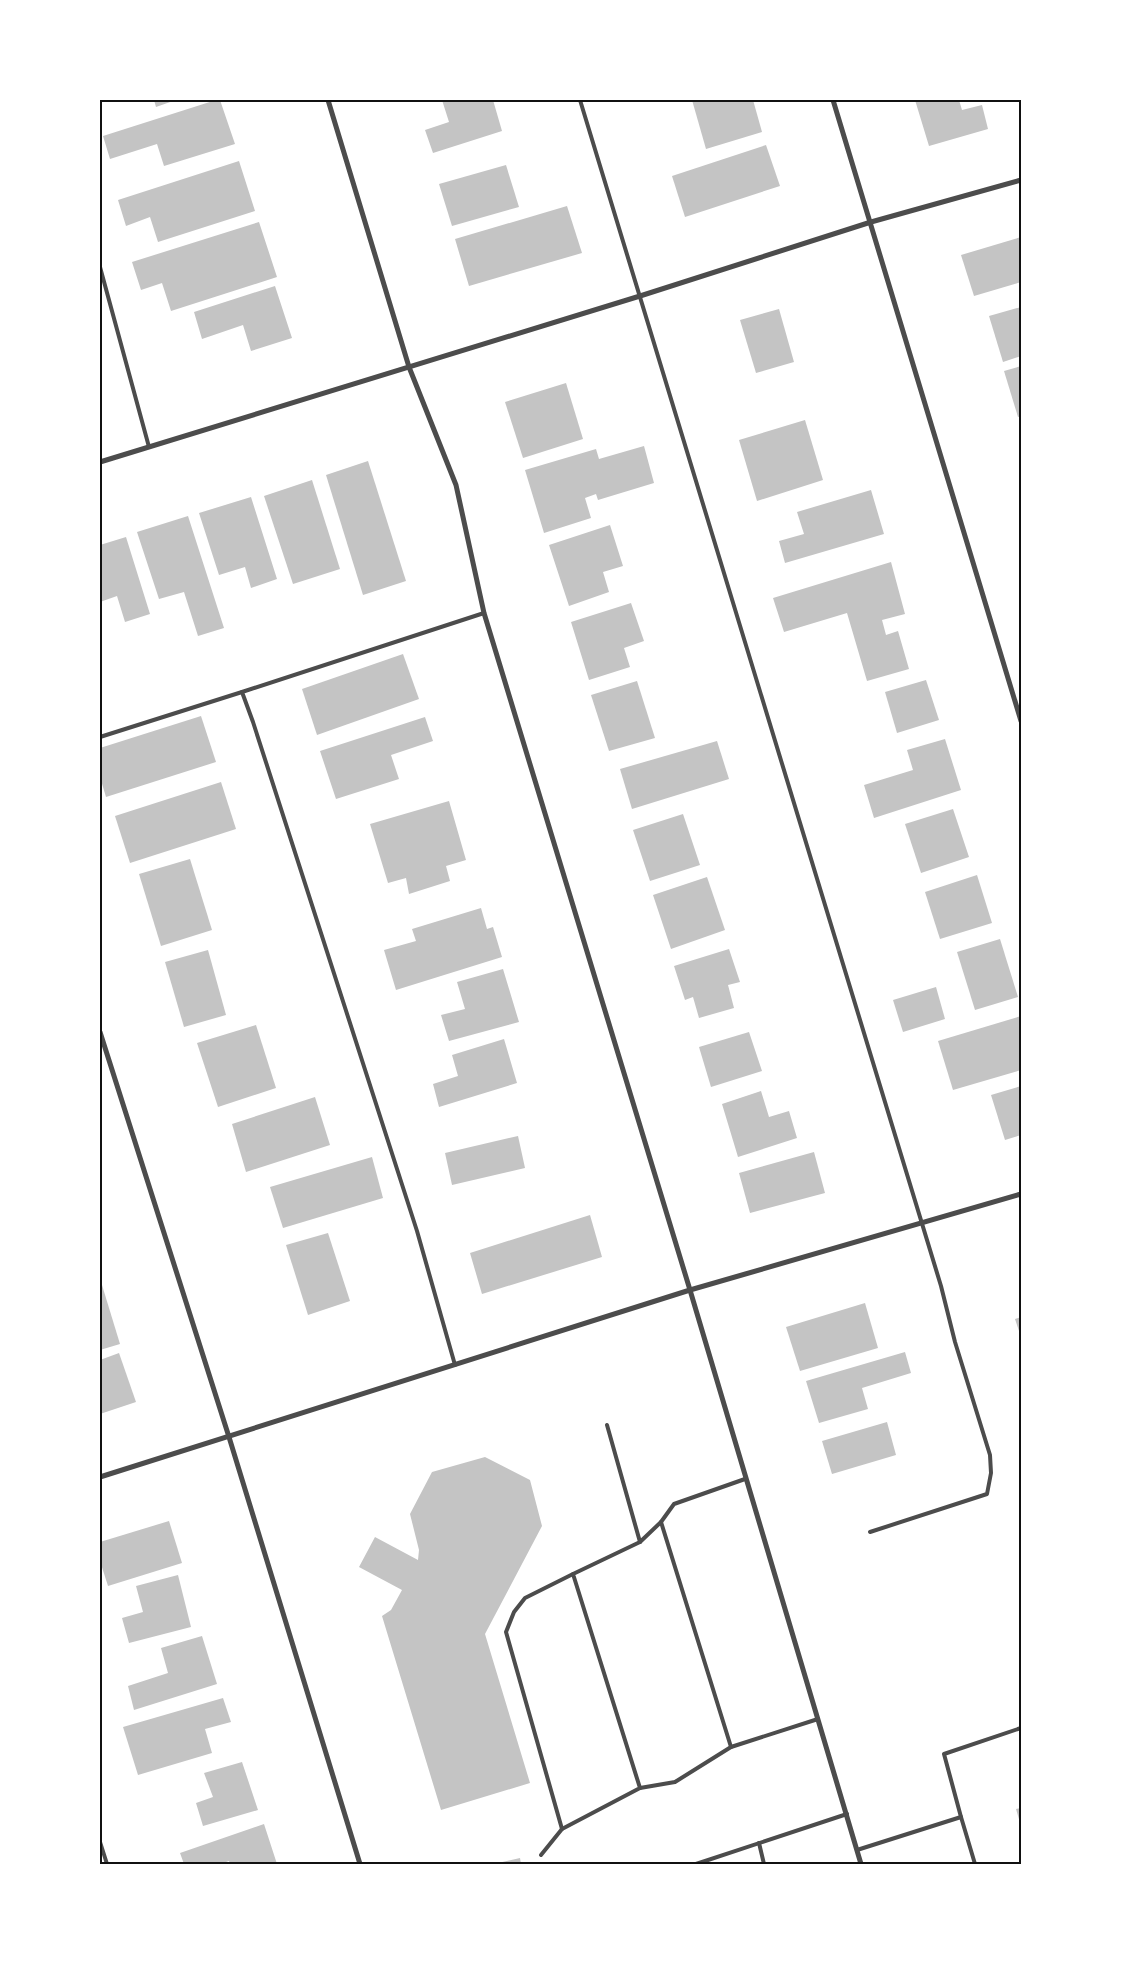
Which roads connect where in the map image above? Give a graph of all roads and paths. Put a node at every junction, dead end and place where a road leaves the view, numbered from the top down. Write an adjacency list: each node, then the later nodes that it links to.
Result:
1 (328, 100): 8 (street)
2 (580, 100): 7 (lane)
3 (833, 100): 5 (street)
4 (1021, 180): 5 (street)
5 (870, 222): 7 (street); 13 (street)
6 (100, 267): 9 (lane)
7 (640, 296): 8 (street); 17 (lane)
8 (408, 367): 9 (street); 11 (street)
9 (150, 447): 10 (street)
10 (100, 462)
11 (484, 613): 12 (lane); 18 (street)
12 (242, 692): 14 (lane); 19 (lane)
13 (1021, 721)
14 (100, 737)
15 (100, 1032): 21 (street)
16 (1021, 1194): 17 (street)
17 (922, 1223): 18 (street); 25 (lane)
18 (690, 1290): 19 (street); 23 (street)
19 (455, 1365): 21 (street)
20 (607, 1425): 26 (lane)
21 (229, 1437): 22 (street); 40 (street)
22 (100, 1477)
23 (745, 1479): 24 (lane); 28 (street)
24 (661, 1522): 26 (lane); 30 (lane)
25 (870, 1532)
26 (640, 1542): 27 (lane)
27 (573, 1574): 31 (lane); 34 (lane)
28 (818, 1719): 30 (lane); 32 (street)
29 (1021, 1728): 33 (lane)
30 (731, 1747): 31 (lane)
31 (640, 1788): 34 (lane)
32 (847, 1814): 36 (lane); 37 (street)
33 (961, 1817): 37 (lane); 44 (lane)
34 (562, 1829): 38 (lane)
35 (100, 1842): 39 (lane)
36 (759, 1843): 41 (lane); 42 (lane)
37 (857, 1850): 43 (street)
38 (541, 1855)
39 (107, 1864)
40 (360, 1864)
41 (696, 1864)
42 (764, 1864)
43 (861, 1864)
44 (975, 1864)

